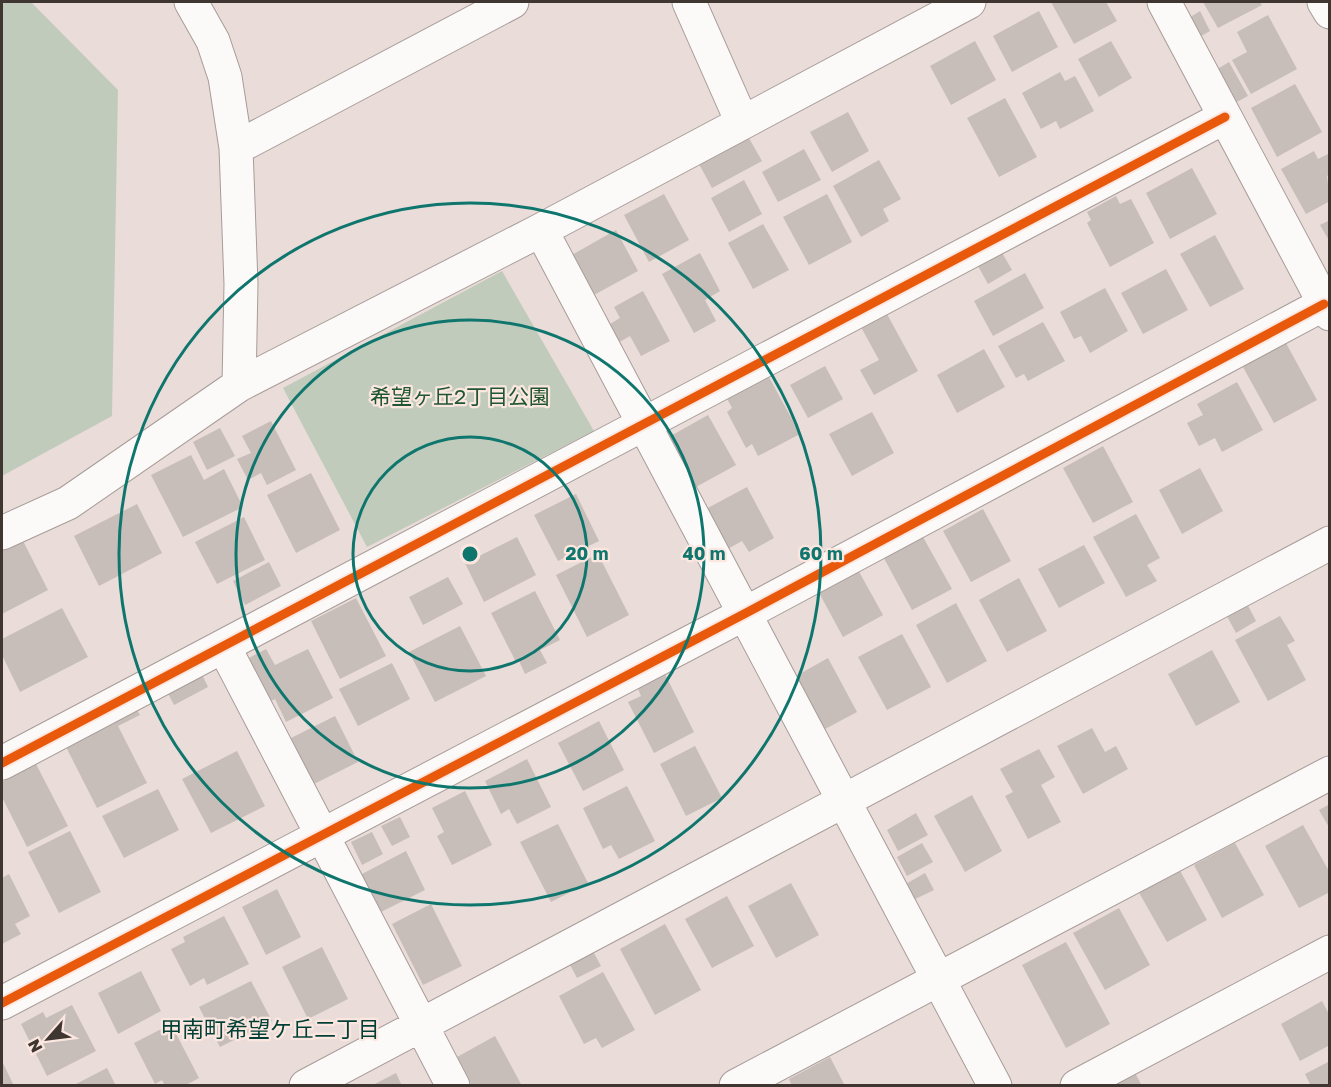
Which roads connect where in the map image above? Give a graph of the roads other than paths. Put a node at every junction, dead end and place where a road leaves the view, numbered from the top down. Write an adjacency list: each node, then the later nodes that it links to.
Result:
1 (191, 2): 11 (street)
2 (512, 2): 11 (street)
3 (689, 2): 10 (street)
4 (969, 2): 7 (street)
5 (1164, 2): 9 (street)
6 (1324, 2): 8 (street)
7 (929, 11): 10 (street)
8 (1329, 12)
9 (1225, 117): 13 (street); 15 (street)
10 (742, 122): 12 (street)
11 (236, 148): 14 (street)
12 (541, 230): 14 (street); 15 (street)
13 (1327, 309): 18 (street)
14 (239, 386): 16 (street)
15 (645, 423): 18 (street); 19 (street)
16 (2, 533)
17 (1329, 543): 22 (street)
18 (746, 613): 22 (street); 23 (street)
19 (224, 647): 20 (street); 23 (street)
20 (2, 764)
21 (1329, 773): 25 (street)
22 (846, 800): 25 (street); 27 (street)
23 (323, 836): 26 (street); 27 (street)
24 (1329, 952): 32 (street)
25 (940, 978): 30 (street); 31 (street)
26 (2, 1003)
27 (420, 1026): 28 (street); 29 (street)
28 (306, 1086)
29 (453, 1086)
30 (736, 1086)
31 (995, 1086)
32 (1077, 1086)

